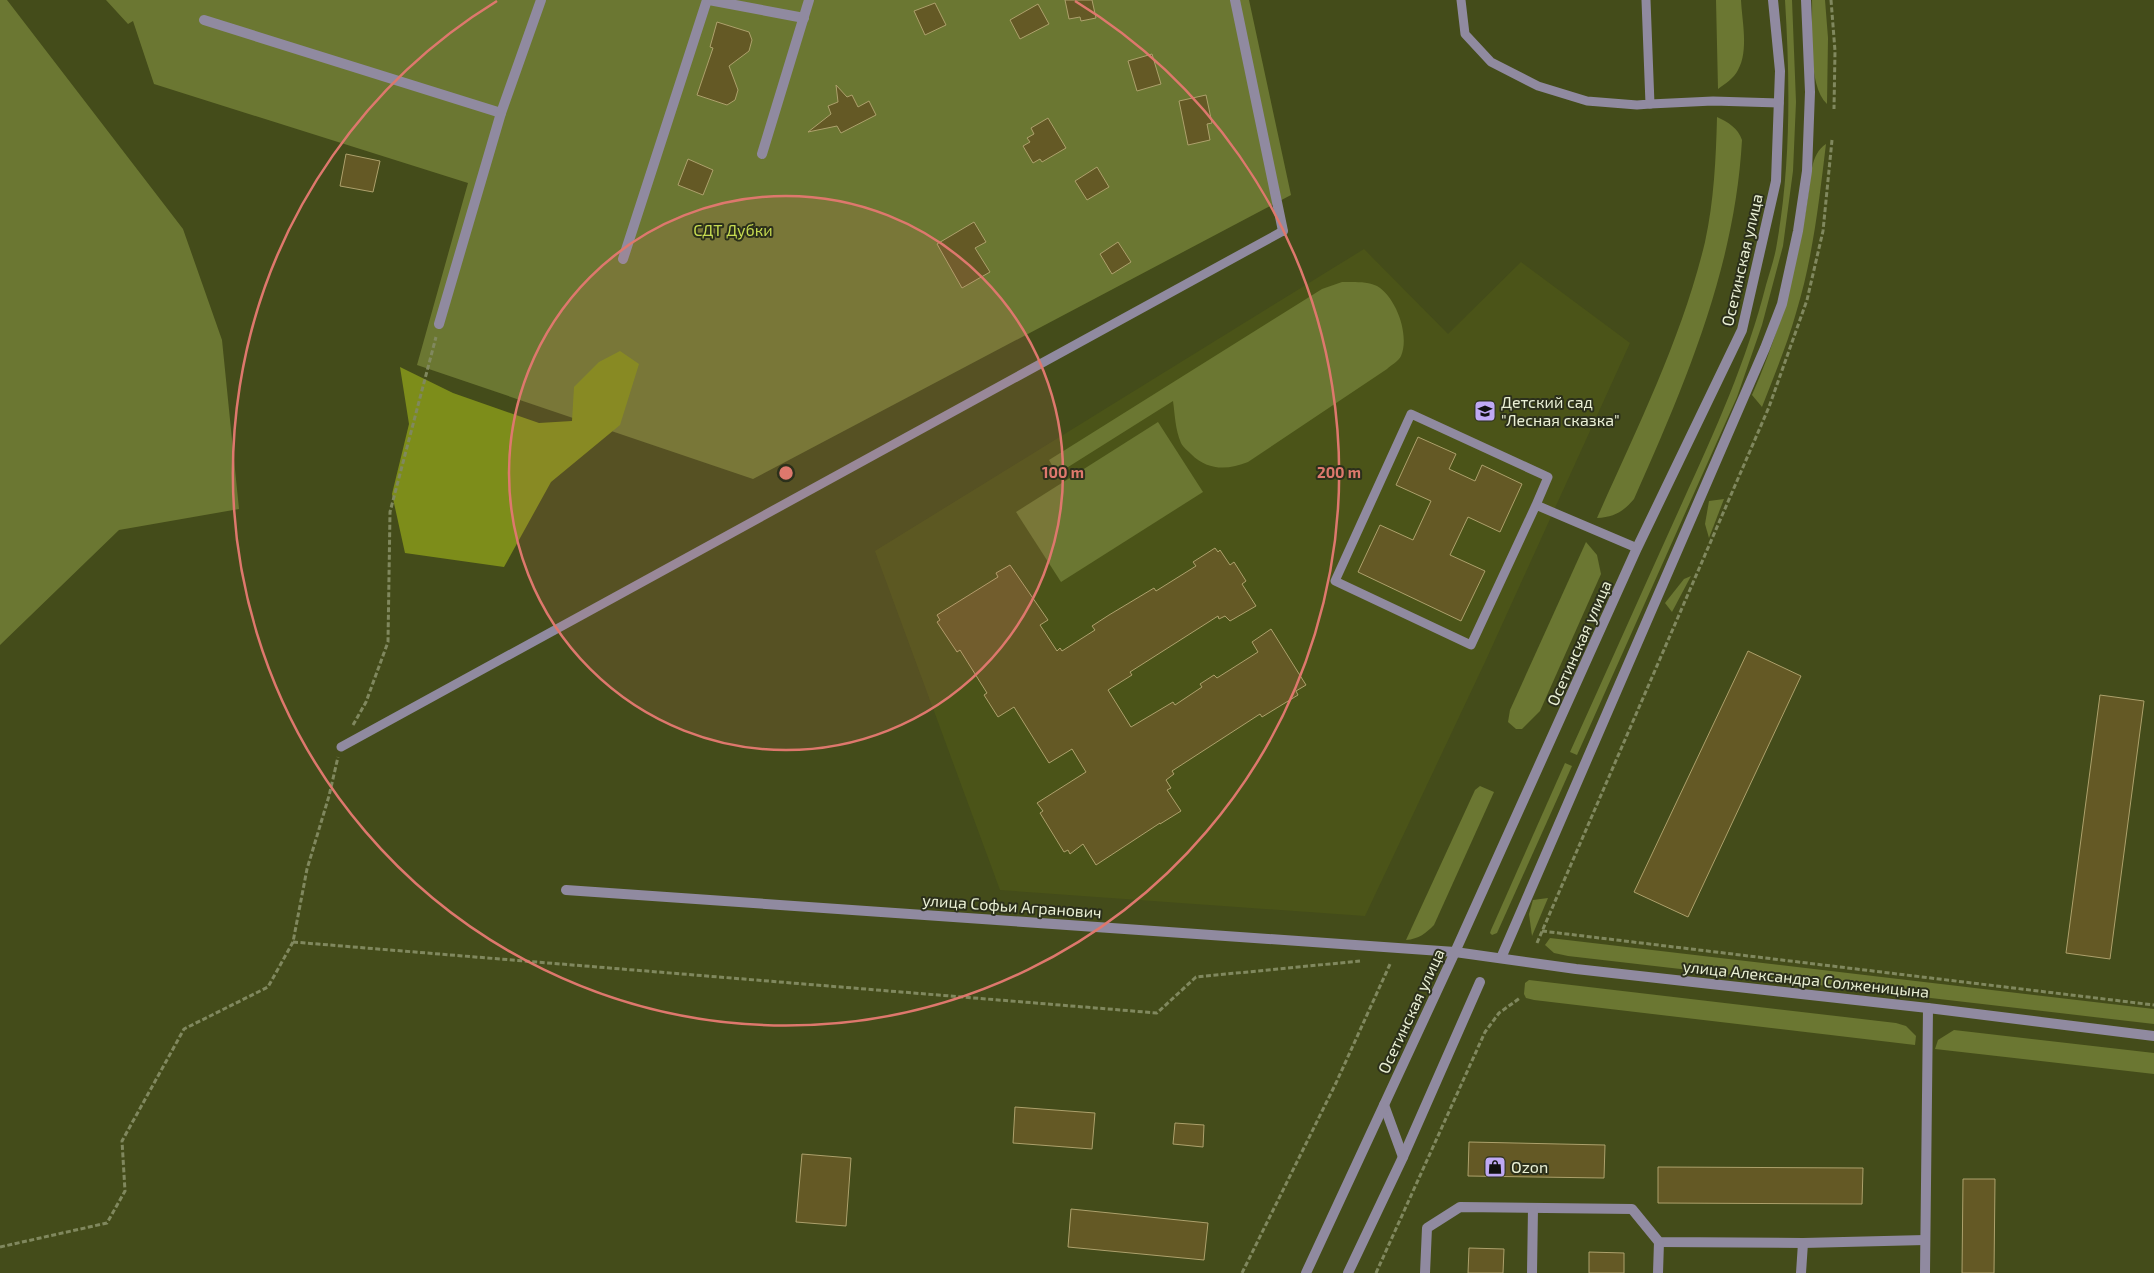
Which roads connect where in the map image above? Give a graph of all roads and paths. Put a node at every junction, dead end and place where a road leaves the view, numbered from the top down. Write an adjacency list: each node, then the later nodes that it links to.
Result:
1 (541, 0): 15 (street)
2 (708, 0): 10 (street); 19 (street)
3 (809, 0): 10 (street)
4 (1235, 0): 18 (street)
5 (1461, 0): 13 (lane)
6 (1646, 0): 13 (lane)
7 (1773, 0): 12 (street, Осетинская улица)
8 (1806, 0): 29 (street)
9 (1831, 0): 14 (path)
10 (804, 18): 17 (street)
11 (204, 20): 15 (street)
12 (1779, 103): 13 (lane); 22 (street, Осетинская улица)
13 (1650, 104)
14 (1834, 109)
15 (501, 114): 20 (street)
16 (1832, 140): 25 (path)
17 (762, 154)
18 (1282, 231): 23 (lane)
19 (623, 259)
20 (439, 324): 23 (path)
21 (1536, 505): 21 (lane); 22 (lane)
22 (1637, 548): 28 (street, Осетинская улица)
23 (341, 747): 26 (path)
24 (566, 890): 28 (street, улица Софьи Агранович)
25 (1542, 931): 27 (path); 34 (path)
26 (294, 942): 31 (path); 43 (path)
27 (1537, 943)
28 (1455, 952): 29 (street, улица Александра Солженицына); 37 (street, Осетинская улица)
29 (1501, 958): 35 (street, улица Александра Солженицына)
30 (1383, 959): 44 (path)
31 (1364, 961)
32 (1480, 982): 38 (street)
33 (1520, 998): 47 (path)
34 (2154, 1004)
35 (1928, 1008): 36 (street, улица Александра Солженицына); 40 (street)
36 (2154, 1036)
37 (1384, 1105): 38 (street); 45 (street, Осетинская улица)
38 (1403, 1157): 46 (street)
39 (1534, 1208): 41 (street); 48 (street); 49 (street)
40 (1926, 1240): 42 (street); 52 (street)
41 (1659, 1242): 42 (street); 50 (street)
42 (1803, 1243): 51 (street)
43 (0, 1247)
44 (1242, 1273)
45 (1306, 1273)
46 (1348, 1273)
47 (1376, 1273)
48 (1424, 1273)
49 (1532, 1273)
50 (1658, 1273)
51 (1801, 1273)
52 (1925, 1273)

